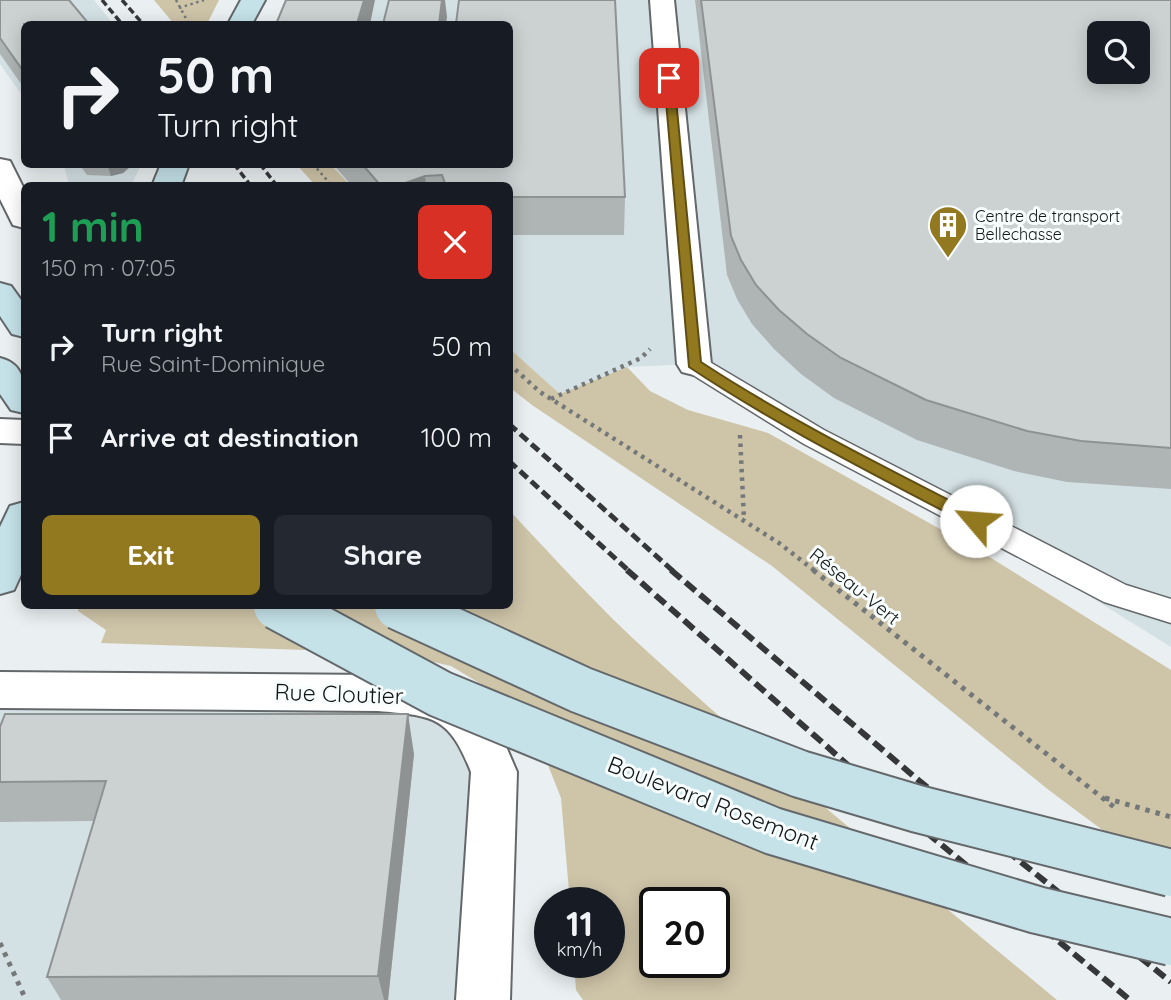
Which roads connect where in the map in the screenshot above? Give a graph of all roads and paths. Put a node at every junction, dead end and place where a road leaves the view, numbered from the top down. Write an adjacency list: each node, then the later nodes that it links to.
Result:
1 (176, 0): 5 (path)
2 (204, 0): 5 (path)
3 (253, 0): 7 (main road)
4 (662, 0): 15 (street)
5 (178, 8): 6 (path)
6 (187, 21)
7 (242, 21)
8 (0, 167): 11 (street)
9 (316, 168): 10 (path)
10 (329, 182)
11 (21, 212)
12 (0, 293): 13 (main road)
13 (21, 323)
14 (653, 346): 20 (path)
15 (694, 364): 18 (lane)
16 (513, 367): 20 (path, Réseau-Vert)
17 (0, 369): 19 (main road)
18 (739, 393): 23 (path); 28 (lane)
19 (21, 398)
20 (551, 399): 23 (path, Réseau-Vert)
21 (0, 431): 22 (street)
22 (21, 432)
23 (744, 521): 30 (path, Réseau-Vert)
24 (21, 524): 25 (main road)
25 (0, 579)
26 (283, 609): 34 (main road, Boulevard Rosemont, bridge)
27 (404, 609): 33 (main road, bridge)
28 (1171, 611)
29 (0, 690): 37 (street, Rue Cloutier)
30 (1100, 797): 31 (path, Réseau-Vert); 32 (path)
31 (1121, 812)
32 (1171, 817)
33 (1171, 873)
34 (1171, 942)
35 (0, 943): 36 (path)
36 (26, 1000)
37 (483, 1000)

